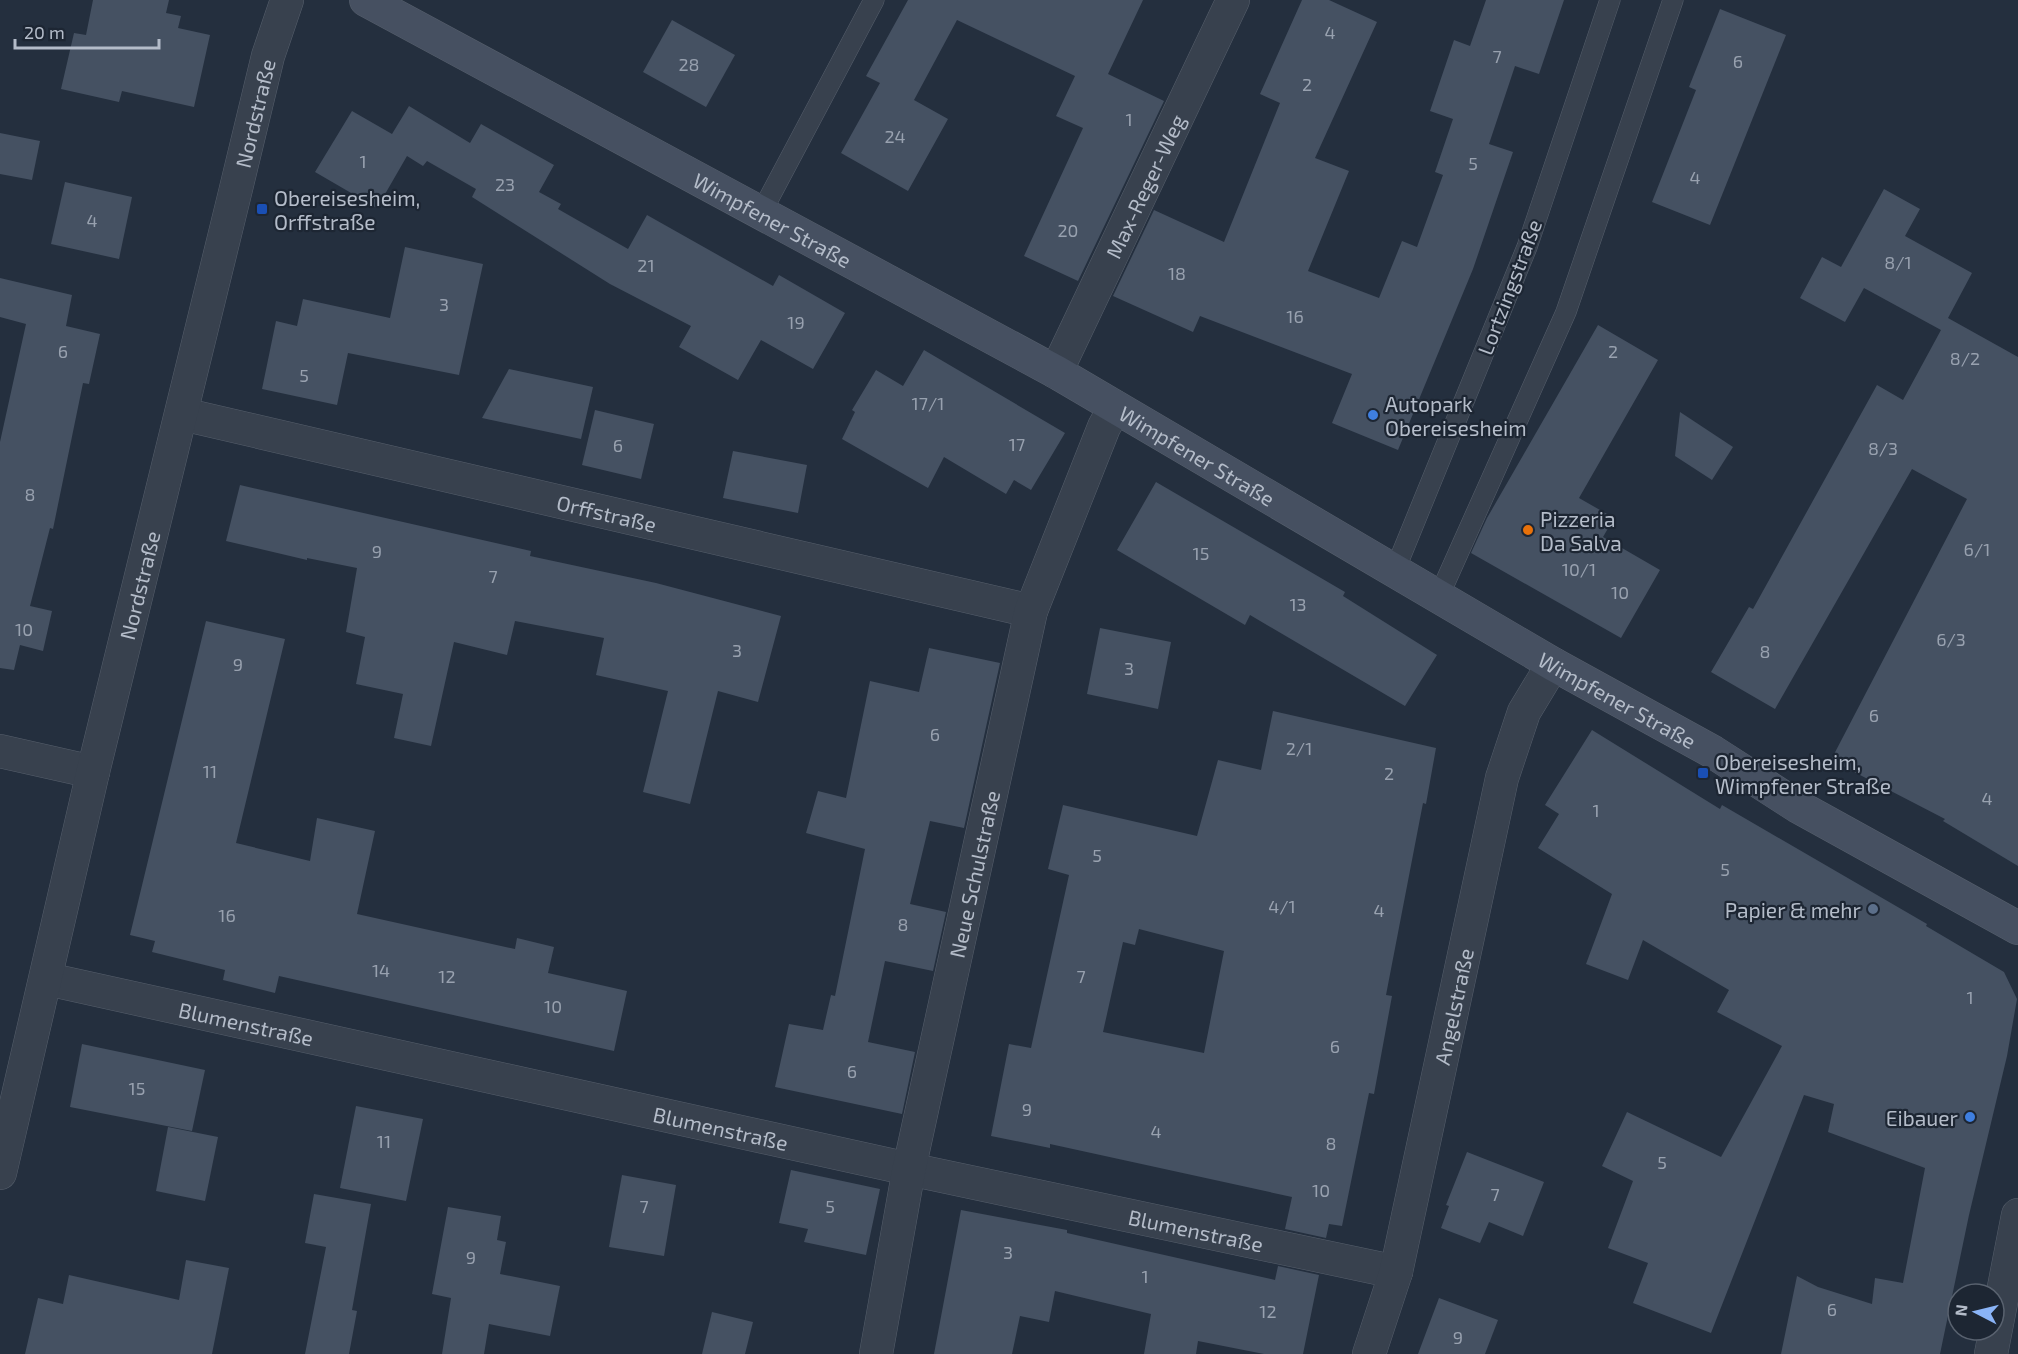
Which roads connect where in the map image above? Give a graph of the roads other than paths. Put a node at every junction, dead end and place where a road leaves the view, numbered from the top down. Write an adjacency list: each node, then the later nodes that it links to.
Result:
1 (287, 0): 10 (street, Nordstraße)
2 (366, 0): 7 (street, Wimpfener Straße)
3 (874, 0): 7 (lane)
4 (1233, 0): 8 (street, Max-Reger-Weg)
5 (1610, 0): 11 (lane, Lortzingstraße)
6 (1673, 0): 12 (lane)
7 (761, 213): 8 (street, Wimpfener Straße)
8 (1056, 372): 9 (street, Wimpfener Straße)
9 (1115, 407): 11 (street, Wimpfener Straße); 13 (street, Neue Schulstraße)
10 (182, 414): 13 (street, Orffstraße); 16 (street, Nordstraße)
11 (1395, 570): 12 (street, Wimpfener Straße)
12 (1439, 596): 14 (street, Wimpfener Straße)
13 (1031, 611): 19 (street, Neue Schulstraße)
14 (1553, 664): 17 (street, Wimpfener Straße); 22 (street, Angelstraße)
15 (0, 751): 16 (street)
16 (93, 772): 18 (street, Nordstraße)
17 (2018, 928)
18 (47, 979): 19 (street, Blumenstraße); 20 (street, Nordstraße)
19 (909, 1169): 22 (street, Blumenstraße); 23 (street, Neue Schulstraße)
20 (0, 1173)
21 (2018, 1215): 25 (street)
22 (1396, 1272): 24 (street, Angelstraße)
23 (876, 1354)
24 (1369, 1354)
25 (1991, 1354)

